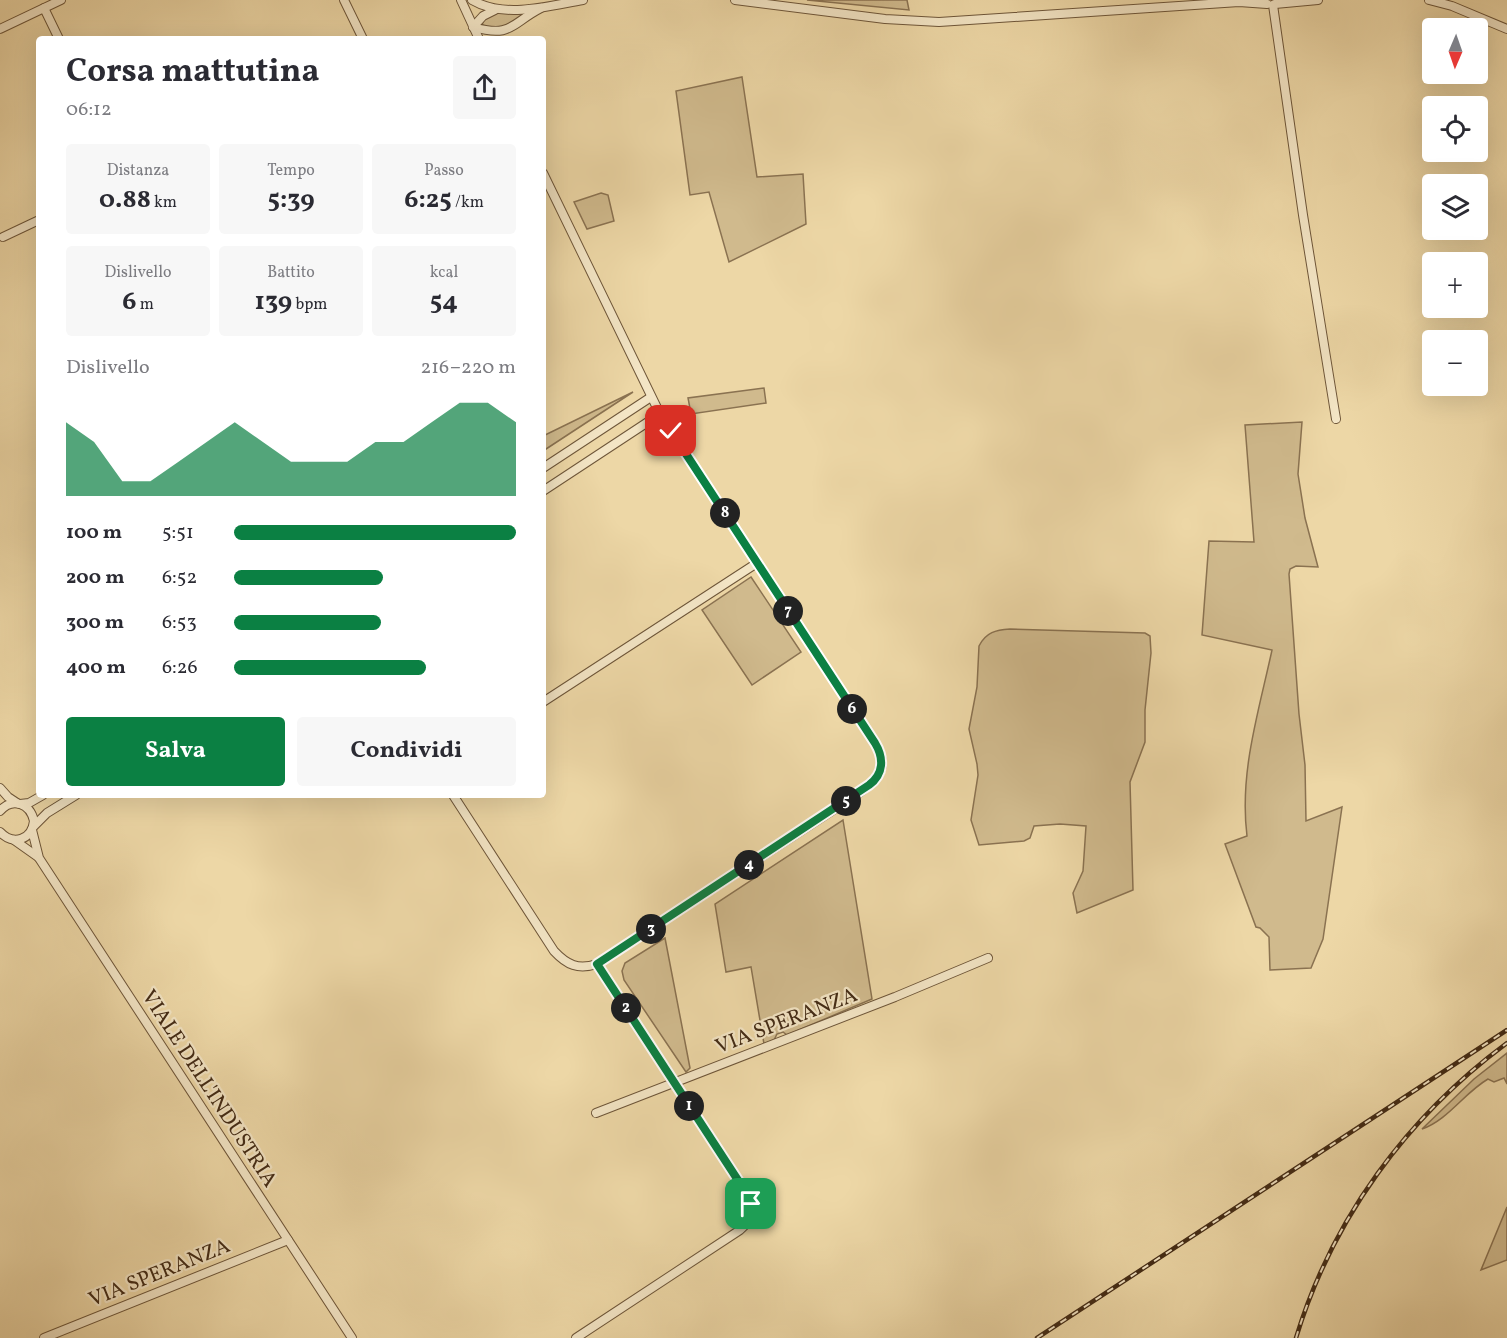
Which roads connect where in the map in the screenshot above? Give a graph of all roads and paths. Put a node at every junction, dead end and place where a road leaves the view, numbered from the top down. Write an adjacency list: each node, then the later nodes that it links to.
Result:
1 (61, 0): 12 (street)
2 (344, 0): 19 (street)
3 (461, 0): 14 (street)
4 (472, 0): 13 (street)
5 (583, 0): 11 (street)
6 (735, 0): 9 (street)
7 (1318, 0): 10 (street)
8 (1429, 0): 17 (street)
9 (1242, 1): 10 (street)
10 (1271, 3): 27 (street)
11 (545, 6): 13 (street); 15 (street)
12 (44, 8): 16 (street); 18 (street)
13 (497, 10): 14 (street)
14 (473, 27): 15 (street); 20 (street)
15 (513, 28): 21 (street)
16 (0, 29)
17 (1507, 29)
18 (58, 36)
19 (362, 36)
20 (478, 36)
21 (508, 36)
22 (546, 179): 25 (street)
23 (36, 221): 24 (street)
24 (3, 237)
25 (651, 397): 26 (street); 28 (street)
26 (660, 414): 29 (street); 30 (street)
27 (1336, 419)
28 (546, 466)
29 (546, 489)
30 (757, 563): 31 (street); 44 (street)
31 (546, 700)
32 (0, 788): 36 (street)
33 (39, 798): 36 (street)
34 (71, 798): 38 (street)
35 (455, 798): 44 (street)
36 (18, 803): 37 (street); 38 (street)
37 (0, 811)
38 (33, 828): 40 (street); 42 (street)
39 (0, 832): 40 (street)
40 (12, 840): 41 (street); 42 (street)
41 (0, 843)
42 (39, 858): 47 (street, VIALE DELL'INDUSTRIA)
43 (988, 958): 45 (street, VIA SPERANZA)
44 (597, 964): 45 (street)
45 (675, 1084): 46 (street, VIA SPERANZA); 50 (street)
46 (596, 1113)
47 (288, 1240): 48 (street, VIA SPERANZA); 49 (street, VIALE DELL'INDUSTRIA)
48 (44, 1338)
49 (352, 1338)
50 (576, 1338)

